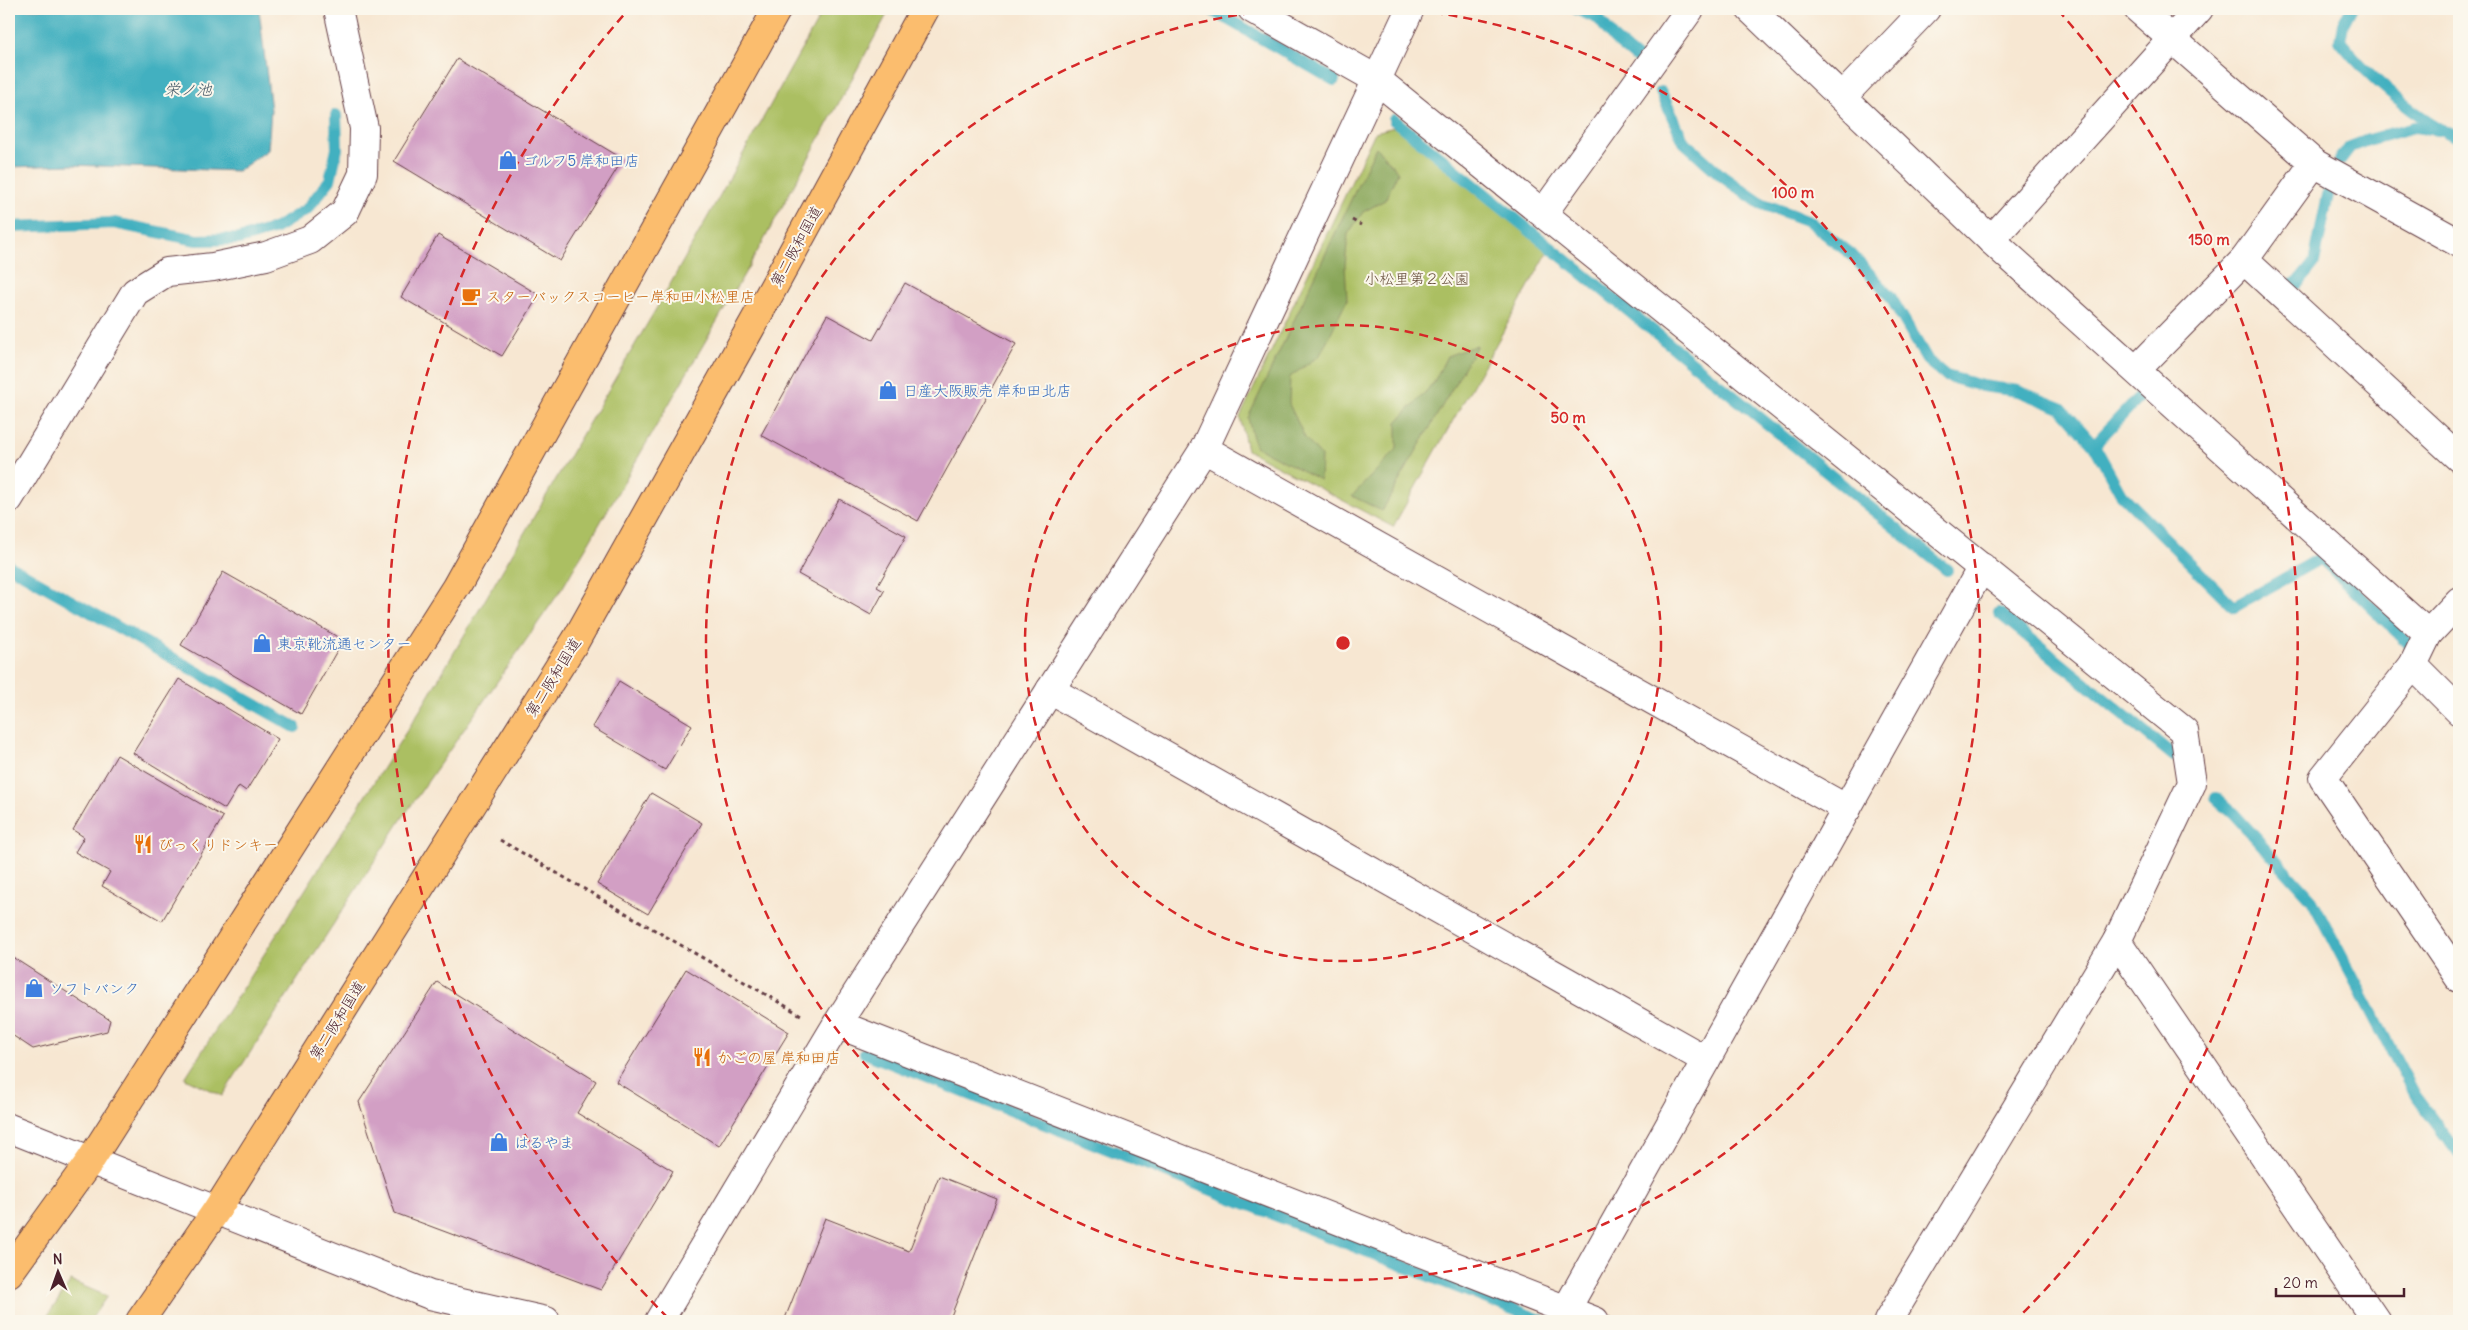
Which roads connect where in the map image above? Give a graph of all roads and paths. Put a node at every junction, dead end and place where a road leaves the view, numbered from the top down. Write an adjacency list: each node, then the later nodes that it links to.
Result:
1 (338, 9): 22 (street)
2 (777, 9): 36 (highway)
3 (925, 9): 37 (highway, 第二阪和国道)
4 (1252, 9): 12 (street)
5 (1410, 9): 12 (street)
6 (1690, 9): 15 (street)
7 (1750, 9): 13 (street)
8 (1926, 9): 13 (street)
9 (2138, 9): 11 (street)
10 (2198, 9): 11 (street)
11 (2172, 38): 14 (street); 16 (street)
12 (1376, 79): 15 (street); 20 (street)
13 (1842, 96): 16 (street)
14 (2314, 163): 17 (street); 18 (street)
15 (1544, 212): 23 (street)
16 (1991, 240): 19 (street)
17 (2459, 243)
18 (2244, 260): 19 (street); 21 (street)
19 (2137, 369): 25 (street)
20 (1204, 449): 27 (street); 29 (street)
21 (2459, 458)
22 (9, 499)
23 (1982, 567): 29 (street); 31 (street)
24 (2459, 601): 25 (street)
25 (2428, 634): 26 (street)
26 (2413, 665): 28 (street); 32 (street)
27 (1050, 690): 33 (street); 34 (street)
28 (2459, 710)
29 (1847, 809): 34 (street)
30 (500, 840): 33 (path)
31 (2117, 941): 46 (street); 47 (street)
32 (2459, 978)
33 (838, 1024): 40 (street); 44 (street)
34 (1706, 1060): 40 (street)
35 (9, 1128): 36 (street)
36 (90, 1161): 37 (street); 38 (highway)
37 (216, 1211): 39 (street); 41 (highway, 第二阪和国道)
38 (9, 1273)
39 (430, 1295): 42 (street); 43 (street)
40 (1566, 1310): 45 (street)
41 (140, 1321)
42 (470, 1321)
43 (546, 1321)
44 (659, 1321)
45 (1595, 1321)
46 (1888, 1321)
47 (2376, 1321)

